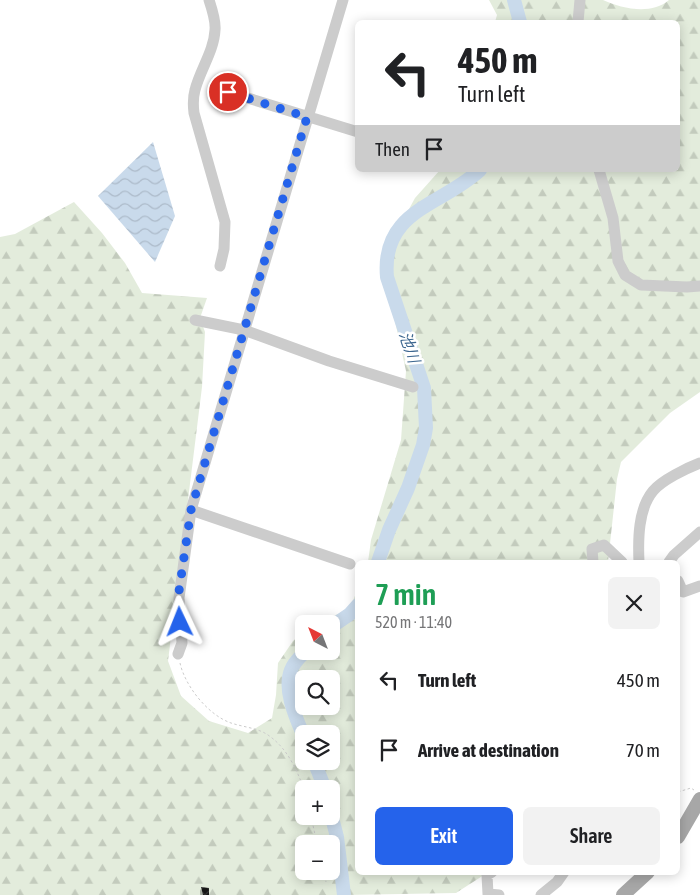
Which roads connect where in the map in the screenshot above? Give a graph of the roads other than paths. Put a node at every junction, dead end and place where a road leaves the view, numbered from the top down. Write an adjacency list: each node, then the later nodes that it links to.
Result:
1 (209, 0): 9 (street)
2 (343, 0): 6 (street)
3 (580, 0): 4 (street)
4 (578, 20)
5 (228, 92): 6 (street)
6 (307, 117): 7 (street); 12 (street)
7 (355, 131)
8 (600, 172): 10 (street)
9 (220, 266)
10 (700, 286)
11 (195, 320): 12 (street)
12 (244, 330): 13 (street); 15 (street)
13 (413, 387)
14 (700, 463): 19 (street)
15 (191, 510): 21 (street); 24 (street)
16 (700, 532): 20 (street)
17 (593, 560): 18 (street)
18 (620, 560)
19 (638, 560)
20 (670, 560)
21 (350, 564)
22 (680, 585): 23 (street)
23 (700, 586)
24 (178, 654)
25 (698, 795): 26 (main road)
26 (680, 833)
27 (488, 875): 30 (street)
28 (562, 875): 31 (street)
29 (645, 875): 32 (main road)
30 (499, 895)
31 (541, 895)
32 (623, 895)

